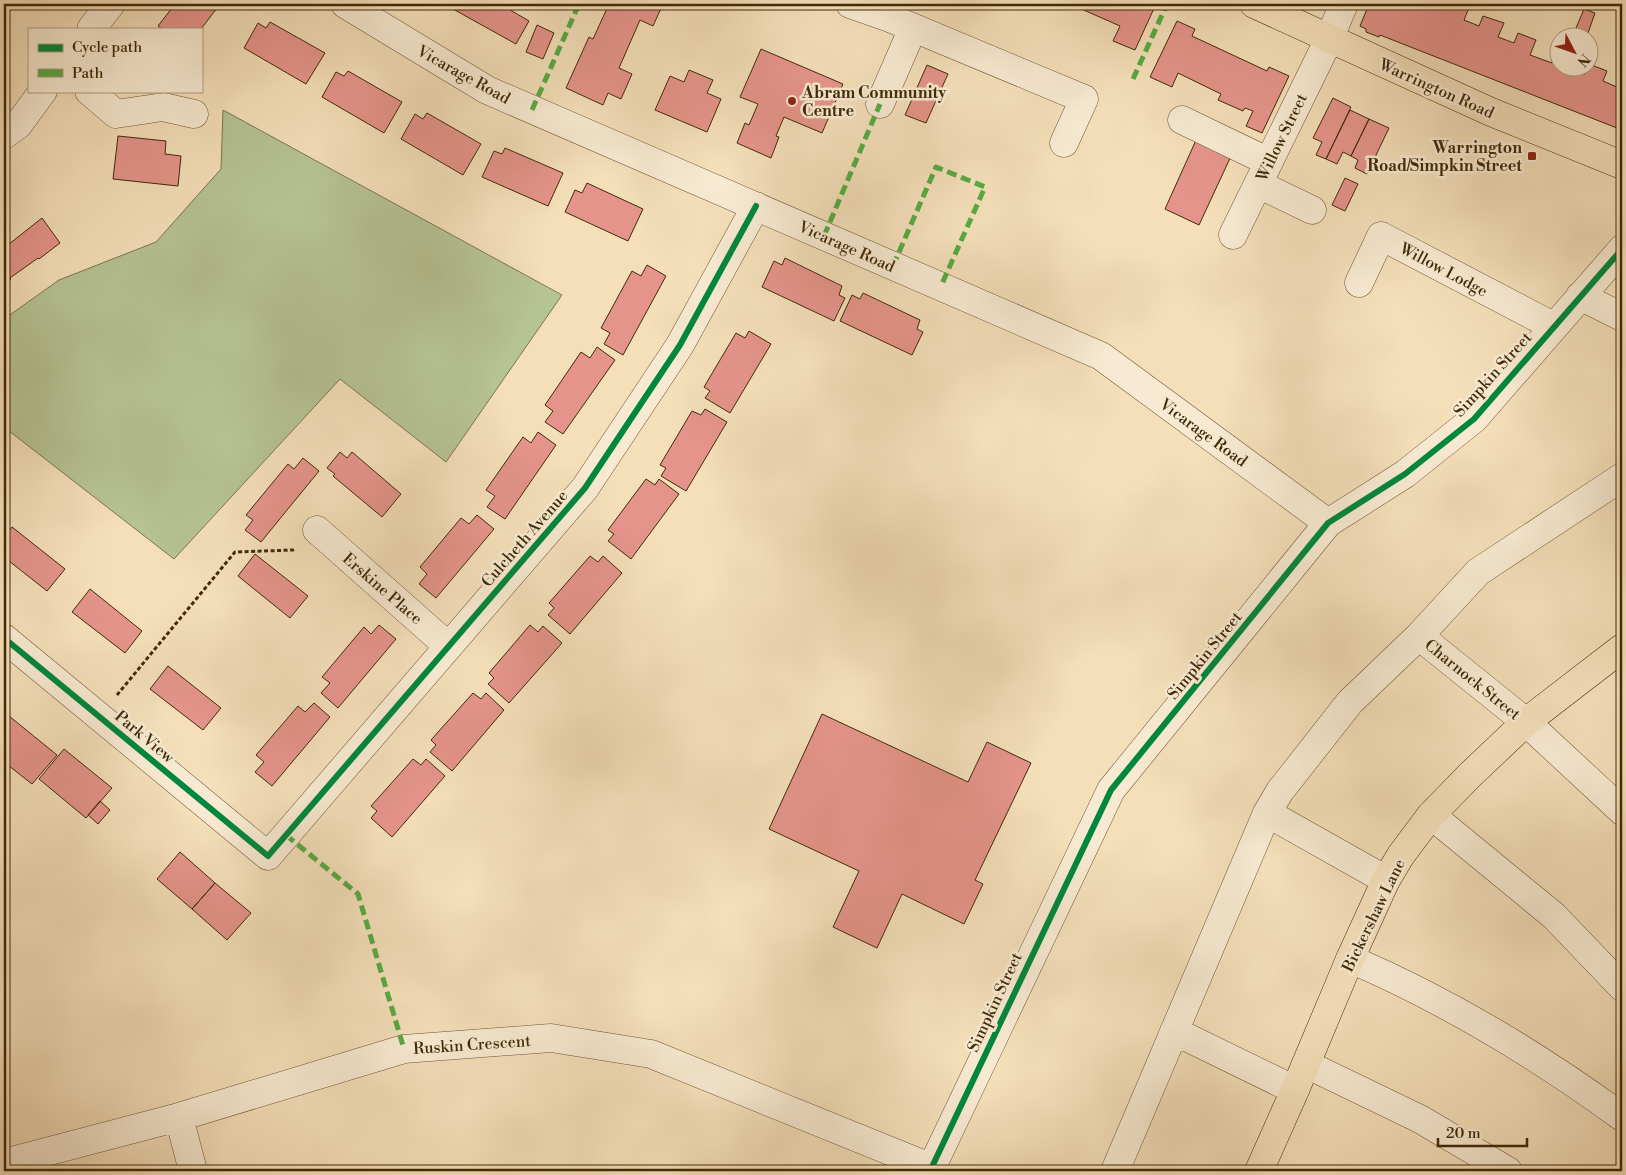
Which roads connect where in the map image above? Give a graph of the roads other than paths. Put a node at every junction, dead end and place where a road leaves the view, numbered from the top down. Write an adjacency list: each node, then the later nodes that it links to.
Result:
1 (110, 4): 7 (street)
2 (345, 4): 18 (street, Vicarage Road)
3 (850, 4): 6 (street)
4 (1254, 4): 8 (main road, Warrington Road)
5 (1344, 4): 8 (street, Willow Street)
6 (900, 17): 11 (street); 15 (street)
7 (92, 28)
8 (1329, 39): 16 (main road, Warrington Road); 17 (street, Willow Street)
9 (43, 92): 14 (street)
10 (89, 92): 12 (street)
11 (880, 104)
12 (194, 114)
13 (1182, 120): 17 (street)
14 (4, 135)
15 (1064, 143)
16 (1622, 165)
17 (1263, 173): 19 (street); 20 (street, Willow Street)
18 (756, 206): 27 (street, Vicarage Road); 31 (street, Culcheth Avenue)
19 (1312, 210)
20 (1233, 235)
21 (1622, 249): 23 (street, Simpkin Street)
22 (1359, 283): 25 (street, Willow Lodge)
23 (1580, 296): 24 (street); 25 (street, Simpkin Street)
24 (1622, 317)
25 (1554, 326): 27 (street, Simpkin Street)
26 (1622, 477): 29 (street)
27 (1328, 523): 47 (street, Simpkin Street)
28 (317, 530): 31 (street, Erskine Place)
29 (1419, 636): 33 (street, Charnock Street); 35 (street)
30 (4, 638): 37 (street, Park View)
31 (448, 646): 37 (street, Culcheth Avenue)
32 (1622, 648): 33 (main road, Bickershaw Lane)
33 (1526, 722): 34 (street, Charnock Street); 36 (main road, Bickershaw Lane)
34 (1622, 810)
35 (1267, 813): 38 (street); 41 (street)
36 (1431, 815): 38 (main road, Bickershaw Lane); 40 (street)
37 (268, 856)
38 (1386, 880): 39 (main road, Bickershaw Lane)
39 (1350, 959): 42 (main road, Bickershaw Lane); 45 (street)
40 (1622, 988)
41 (1174, 1031): 43 (street); 49 (street)
42 (1306, 1064): 43 (main road, Bickershaw Lane); 51 (street)
43 (1295, 1090): 50 (main road, Bickershaw Lane)
44 (179, 1117): 46 (street, Ruskin Crescent); 47 (street, Ruskin Crescent); 48 (street)
45 (1622, 1117)
46 (4, 1163)
47 (931, 1170)
48 (194, 1171)
49 (1115, 1171)
50 (1259, 1171)
51 (1508, 1171)

